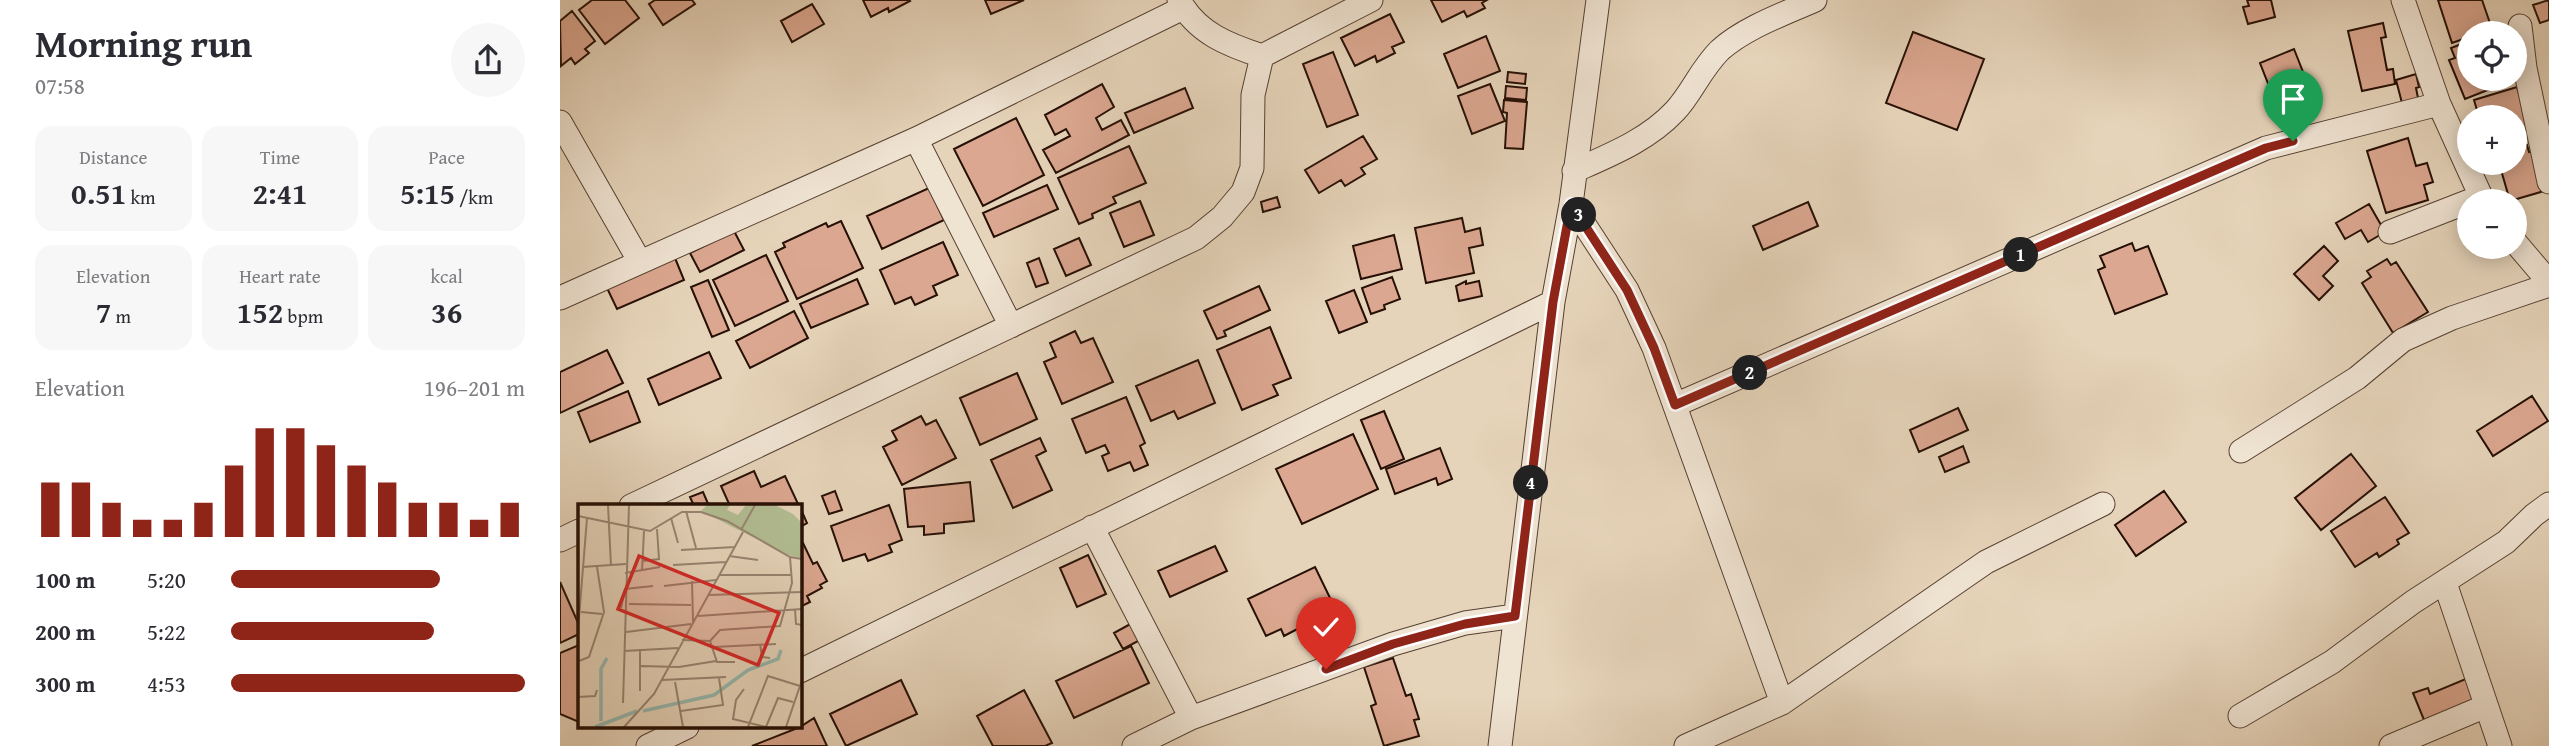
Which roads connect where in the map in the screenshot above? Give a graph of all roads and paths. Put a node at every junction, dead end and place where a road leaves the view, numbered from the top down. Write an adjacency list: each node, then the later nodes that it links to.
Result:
1 (1370, 0): 6 (street)
2 (1598, 0): 11 (street)
3 (1815, 0): 11 (street)
4 (2403, 0): 8 (street)
5 (1181, 4): 6 (street); 10 (street)
6 (1262, 56): 22 (street)
7 (2527, 78): 12 (street)
8 (2439, 104): 13 (street); 23 (street)
9 (560, 122): 18 (street)
10 (916, 139): 18 (street); 22 (street)
11 (1574, 171): 14 (street)
12 (2549, 182)
13 (2477, 189)
14 (1571, 204): 21 (street); 23 (street)
15 (2457, 208): 16 (street)
16 (2390, 232)
17 (2527, 256): 19 (street)
18 (639, 262): 20 (street)
19 (2549, 283): 24 (street)
20 (560, 298)
21 (1553, 302): 28 (street); 32 (street)
22 (1010, 326): 26 (street)
23 (1675, 405): 34 (street)
24 (2241, 451)
25 (2549, 503): 31 (street)
26 (635, 504)
27 (2103, 504): 34 (street)
28 (1092, 527): 33 (street); 37 (street)
29 (578, 531): 30 (street)
30 (560, 540)
31 (2445, 583): 35 (street); 36 (street)
32 (1515, 616): 37 (street); 41 (street)
33 (802, 670)
34 (1782, 703): 42 (street)
35 (2486, 706): 43 (street); 44 (street)
36 (2240, 716)
37 (1191, 718): 40 (street)
38 (685, 728): 39 (street)
39 (648, 746)
40 (1134, 746)
41 (1500, 746)
42 (1686, 746)
43 (2391, 746)
44 (2500, 746)

